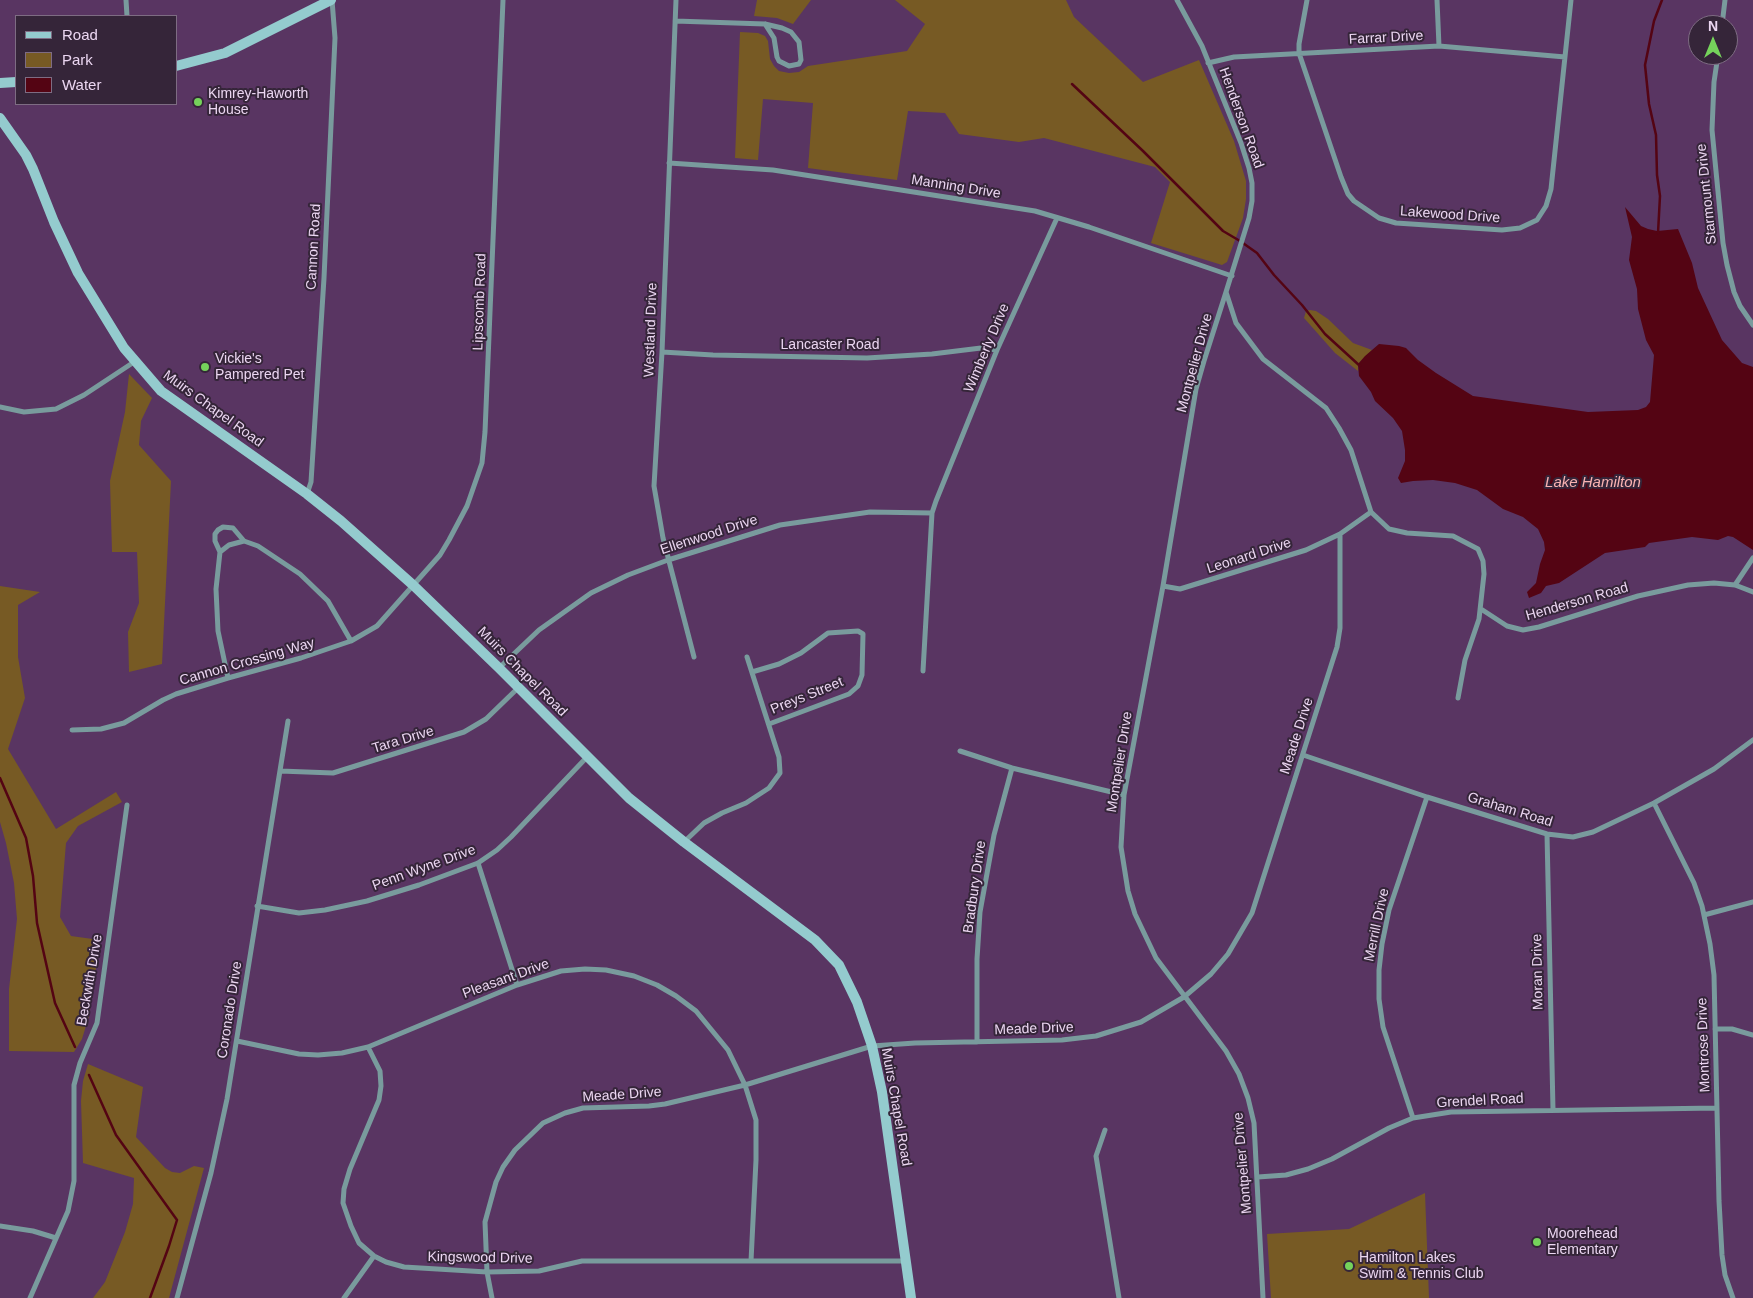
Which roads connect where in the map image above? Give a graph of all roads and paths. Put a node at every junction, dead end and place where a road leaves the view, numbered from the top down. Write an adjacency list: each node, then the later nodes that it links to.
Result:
1 (126, 0): 10 (street)
2 (332, 0): 18 (main road); 34 (street, Cannon Road)
3 (503, 0): 42 (street, Lipscomb Road)
4 (676, 0): 12 (street, Westland Drive)
5 (1177, 0): 17 (street, Henderson Road)
6 (1307, 0): 15 (street, Lakewood Drive)
7 (1437, 0): 14 (street)
8 (1571, 0): 16 (street, Lakewood Drive)
9 (1725, 0): 11 (street)
10 (127, 15)
11 (1723, 15)
12 (675, 21): 13 (street); 25 (street, Westland Drive)
13 (765, 24): 13 (street)
14 (1439, 46): 15 (street, Farrar Drive); 16 (street, Farrar Drive)
15 (1299, 53): 16 (street, Lakewood Drive); 17 (street, Farrar Drive)
16 (1565, 57)
17 (1208, 62): 27 (street, Henderson Road)
18 (178, 65)
19 (1717, 65): 29 (street, Starmount Drive)
20 (15, 82): 21 (main road)
21 (0, 83)
22 (0, 118): 24 (main road, Muirs Chapel Road)
23 (0, 127): 24 (main road)
24 (14, 138): 32 (main road, Muirs Chapel Road)
25 (669, 163): 26 (street, Manning Drive); 31 (street, Westland Drive)
26 (1057, 218): 27 (street, Manning Drive); 30 (street, Wimberly Drive)
27 (1232, 276): 28 (street, Henderson Road)
28 (1226, 292): 36 (street); 44 (street, Montpelier Drive)
29 (1753, 325)
30 (998, 350): 31 (street, Lancaster Road); 35 (street, Wimberly Drive)
31 (662, 352): 41 (street, Westland Drive)
32 (134, 362): 33 (street); 34 (main road, Muirs Chapel Road)
33 (0, 407)
34 (307, 494): 42 (main road, Muirs Chapel Road)
35 (932, 512): 41 (street, Ellenwood Drive); 51 (street)
36 (1371, 512): 37 (street); 46 (street)
37 (1340, 534): 44 (street, Leonard Drive); 61 (street, Meade Drive)
38 (244, 541): 39 (street); 39 (street); 47 (street)
39 (220, 552): 53 (street)
40 (1753, 558): 43 (street)
41 (668, 560): 49 (street, Westland Drive); 50 (street, Ellenwood Drive)
42 (413, 585): 47 (street, Cannon Crossing Way); 50 (main road, Muirs Chapel Road)
43 (1735, 585): 45 (street, Henderson Road); 46 (street, Henderson Road)
44 (1163, 586): 65 (street, Montpelier Drive)
45 (1753, 592)
46 (1481, 609): 55 (street)
47 (352, 641): 53 (street, Cannon Crossing Way)
48 (747, 656): 52 (street, Preys Street)
49 (694, 657)
50 (499, 668): 54 (main road, Muirs Chapel Road)
51 (923, 671)
52 (752, 672): 57 (street, Preys Street); 57 (street, Preys Street)
53 (228, 678): 58 (street, Cannon Crossing Way)
54 (518, 688): 62 (main road, Muirs Chapel Road); 64 (street, Tara Drive)
55 (1458, 698)
56 (288, 721): 64 (street, Coronado Drive)
57 (769, 724): 70 (street, Preys Street)
58 (72, 730)
59 (1753, 740): 67 (street, Graham Road)
60 (960, 751): 63 (street)
61 (1303, 755): 66 (street, Graham Road); 76 (street, Meade Drive)
62 (587, 757): 70 (main road, Muirs Chapel Road); 71 (street, Penn Wyne Drive)
63 (1012, 768): 65 (street); 80 (street, Bradbury Drive)
64 (280, 771): 73 (street, Coronado Drive)
65 (1124, 795): 76 (street, Montpelier Drive)
66 (1427, 797): 69 (street, Graham Road); 86 (street, Merrill Drive)
67 (1654, 803): 69 (street, Graham Road); 74 (street, Montrose Drive)
68 (127, 805): 90 (street, Beckwith Drive)
69 (1547, 834): 85 (street, Moran Drive)
70 (684, 842): 81 (main road, Muirs Chapel Road)
71 (478, 863): 73 (street, Penn Wyne Drive); 75 (street)
72 (1753, 902): 74 (street)
73 (258, 906): 79 (street, Coronado Drive)
74 (1704, 915): 77 (street, Montrose Drive)
75 (517, 984): 82 (street, Pleasant Drive); 83 (street, Pleasant Drive)
76 (1184, 997): 80 (street, Meade Drive); 88 (street, Montpelier Drive)
77 (1715, 1029): 78 (street); 84 (street, Montrose Drive)
78 (1753, 1035)
79 (237, 1041): 82 (street, Pleasant Drive); 96 (street, Coronado Drive)
80 (977, 1042): 81 (street, Meade Drive)
81 (872, 1046): 83 (street, Meade Drive); 93 (main road, Muirs Chapel Road)
82 (368, 1047): 91 (street, Kingswood Drive)
83 (745, 1085): 92 (street, Pleasant Drive); 94 (street, Meade Drive)
84 (1717, 1108): 85 (street, Grendel Road); 102 (street, Montrose Drive)
85 (1553, 1110): 86 (street, Grendel Road)
86 (1414, 1118): 88 (street, Grendel Road)
87 (1105, 1130): 100 (street)
88 (1258, 1177): 101 (street, Montpelier Drive)
89 (0, 1226): 90 (street)
90 (56, 1238): 95 (street, Beckwith Drive)
91 (374, 1256): 94 (street, Kingswood Drive); 97 (street)
92 (751, 1261): 93 (street, Kingswood Drive); 94 (street, Kingswood Drive)
93 (906, 1261): 99 (main road, Muirs Chapel Road)
94 (487, 1272): 98 (street, Meade Drive)
95 (30, 1298)
96 (177, 1298)
97 (344, 1298)
98 (492, 1298)
99 (910, 1298)
100 (1118, 1298)
101 (1263, 1298)
102 (1733, 1298)

